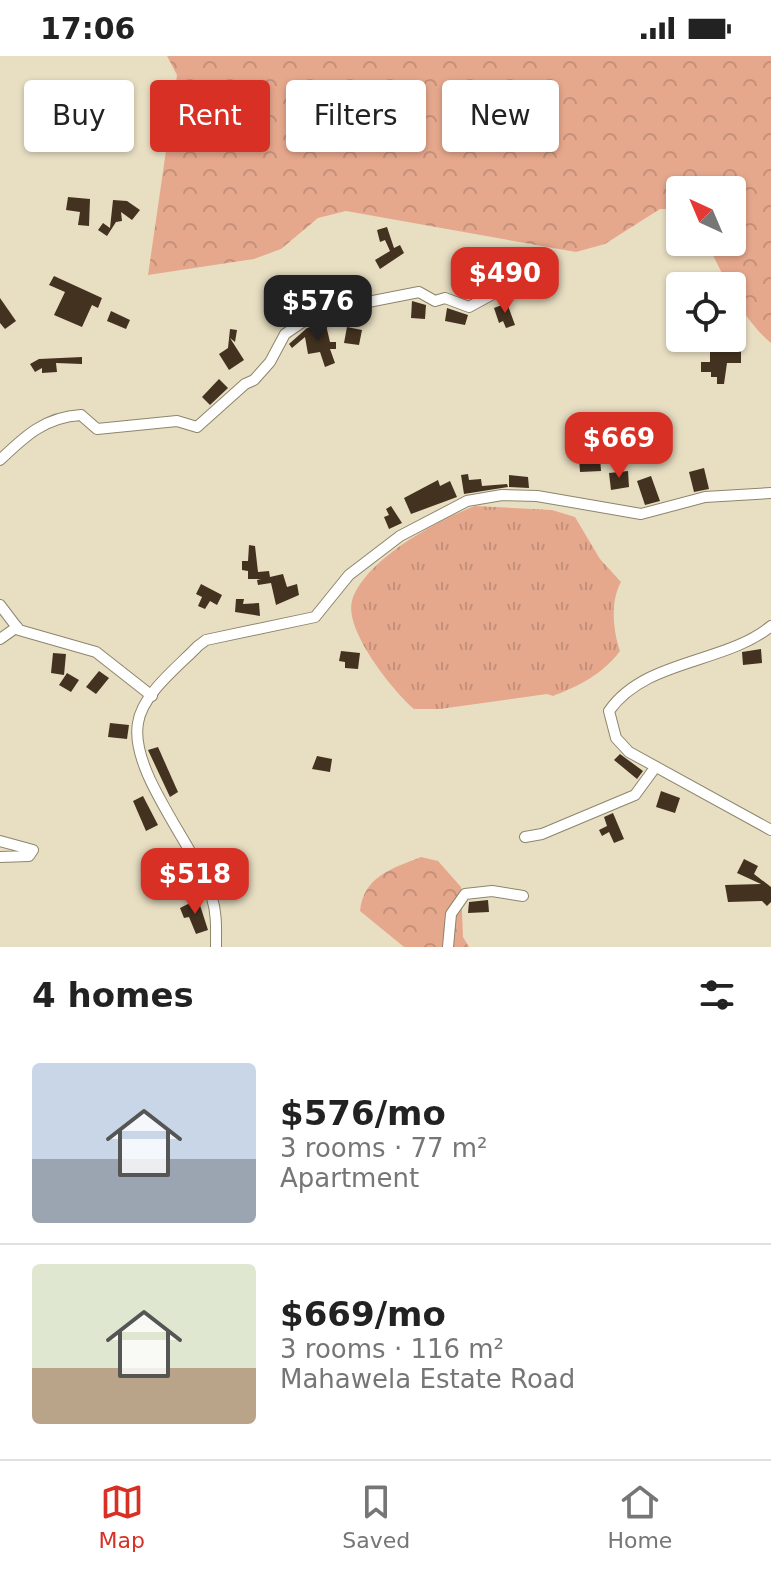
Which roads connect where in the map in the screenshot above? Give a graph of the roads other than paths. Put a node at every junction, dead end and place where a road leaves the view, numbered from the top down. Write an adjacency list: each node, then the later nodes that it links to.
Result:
1 (548, 275): 2 (street)
2 (0, 460)
3 (771, 493): 8 (street)
4 (0, 605): 6 (street)
5 (771, 626): 9 (street)
6 (17, 627): 7 (street); 8 (street)
7 (0, 639)
8 (152, 696): 15 (street)
9 (654, 769): 10 (street); 11 (street)
10 (771, 830)
11 (525, 837)
12 (0, 841): 13 (street)
13 (0, 857)
14 (523, 896): 16 (street)
15 (216, 947)
16 (448, 947)

